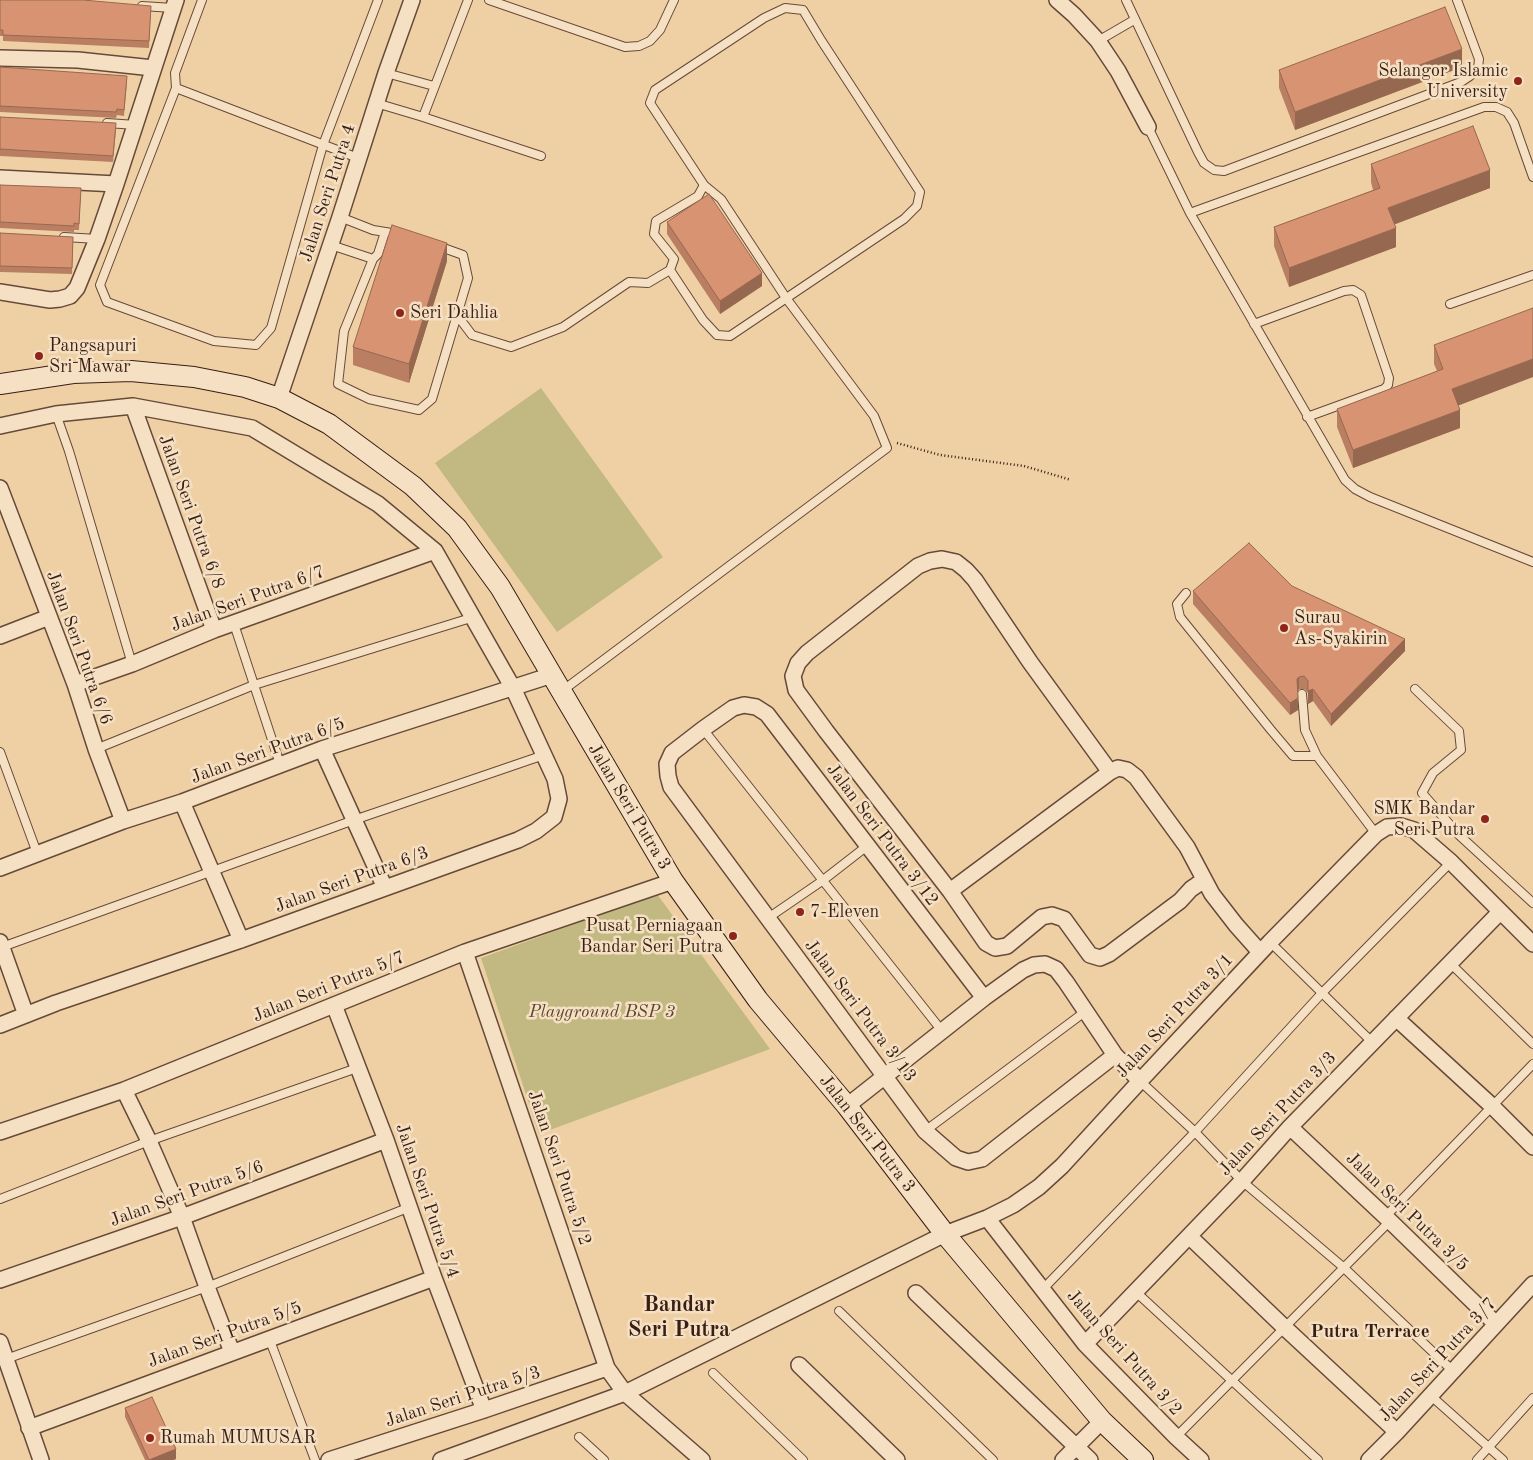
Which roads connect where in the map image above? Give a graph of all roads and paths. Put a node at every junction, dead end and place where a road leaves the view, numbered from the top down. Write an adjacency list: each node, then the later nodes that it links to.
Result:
1 (202, 0): 18 (lane)
2 (378, 0): 24 (lane)
3 (412, 0): 16 (street, Jalan Seri Putra 4)
4 (468, 0): 17 (lane)
5 (489, 0): 6 (lane)
6 (674, 0)
7 (1056, 0): 13 (street)
8 (1126, 0): 12 (lane)
9 (1457, 0): 12 (lane)
10 (175, 4): 11 (lane); 15 (street)
11 (136, 5)
12 (1134, 20): 13 (lane)
13 (1098, 40): 23 (street)
14 (0, 58): 15 (street)
15 (153, 68): 22 (street)
16 (386, 73): 17 (lane); 19 (street, Jalan Seri Putra 4)
17 (434, 86): 20 (lane)
18 (176, 88): 24 (lane); 24 (lane)
19 (376, 103): 20 (lane); 26 (street, Jalan Seri Putra 4)
20 (423, 117): 25 (lane)
21 (97, 123): 22 (lane)
22 (136, 125): 29 (street)
23 (1148, 127): 31 (lane)
24 (324, 145): 26 (lane)
25 (541, 156)
26 (358, 158): 32 (street, Jalan Seri Putra 4)
27 (1533, 177): 31 (lane)
28 (0, 178): 29 (street)
29 (116, 184): 36 (street)
30 (704, 185): 40 (lane); 43 (lane); 43 (lane)
31 (1190, 213): 46 (lane)
32 (340, 217): 33 (lane); 38 (street, Jalan Seri Putra 4)
33 (385, 232): 34 (lane); 39 (lane)
34 (408, 235)
35 (58, 237): 36 (lane)
36 (97, 239): 42 (street)
37 (426, 242): 45 (lane)
38 (331, 245): 39 (lane); 48 (street, Jalan Seri Putra 4)
39 (373, 259): 45 (lane)
40 (670, 270): 43 (lane); 45 (lane)
41 (1533, 275): 44 (lane)
42 (0, 292)
43 (786, 298): 53 (lane)
44 (1450, 304)
45 (457, 315)
46 (1254, 324): 51 (lane); 51 (lane)
47 (0, 384): 48 (street, Jalan Seri Putra 3)
48 (279, 398): 66 (street, Jalan Seri Putra 3)
49 (133, 406): 50 (street, Jalan Seri Putra 6/3); 56 (street, Jalan Seri Putra 6/3); 62 (street, Jalan Seri Putra 6/8)
50 (56, 414): 52 (street, Jalan Seri Putra 6/3); 64 (lane)
51 (1307, 417): 57 (lane)
52 (0, 426)
53 (884, 439): 54 (path); 66 (lane)
54 (1072, 480)
55 (0, 488): 59 (street, Jalan Seri Putra 6/6)
56 (435, 552): 60 (street, Jalan Seri Putra 6/3); 61 (street, Jalan Seri Putra 6/7)
57 (1533, 562)
58 (1186, 593): 77 (lane)
59 (49, 617): 63 (street); 65 (street, Jalan Seri Putra 6/6)
60 (474, 618): 67 (lane); 68 (street, Jalan Seri Putra 6/3)
61 (234, 624): 62 (street, Jalan Seri Putra 6/7); 67 (lane)
62 (214, 630): 64 (street, Jalan Seri Putra 6/7)
63 (0, 636)
64 (132, 664): 65 (street, Jalan Seri Putra 6/7)
65 (75, 684): 73 (street, Jalan Seri Putra 6/6)
66 (556, 684): 68 (street, Jalan Seri Putra 6/5); 89 (street, Jalan Seri Putra 3)
67 (254, 685): 73 (lane); 78 (lane)
68 (513, 688): 74 (street, Jalan Seri Putra 6/5); 76 (street, Jalan Seri Putra 6/3)
69 (1415, 689): 94 (lane)
70 (1302, 694): 77 (lane)
71 (744, 705): 72 (street, Jalan Seri Putra 3/13); 84 (street, Jalan Seri Putra 3/12)
72 (703, 729): 91 (lane); 96 (street, Jalan Seri Putra 3/13)
73 (96, 749): 82 (street, Jalan Seri Putra 6/6)
74 (322, 749): 78 (street, Jalan Seri Putra 6/5); 81 (street)
75 (0, 752): 85 (lane)
76 (544, 755): 81 (lane); 92 (street, Jalan Seri Putra 6/3)
77 (1317, 756): 83 (lane)
78 (280, 764): 80 (street, Jalan Seri Putra 6/5)
79 (1110, 772): 90 (street); 93 (street); 93 (street)
80 (182, 802): 82 (street, Jalan Seri Putra 6/5); 88 (street)
81 (354, 820): 88 (lane); 92 (street)
82 (123, 821): 85 (street, Jalan Seri Putra 6/5)
83 (1376, 834): 86 (street, Jalan Seri Putra 3/1); 100 (street, Jalan Seri Putra 3/1)
84 (867, 846): 91 (lane); 104 (street, Jalan Seri Putra 3/12)
85 (38, 853): 87 (street, Jalan Seri Putra 6/5)
86 (1451, 862): 95 (street, Jalan Seri Putra 3/1); 103 (lane)
87 (0, 868)
88 (212, 872): 97 (street); 98 (lane)
89 (673, 880): 101 (street, Jalan Seri Putra 5/7); 119 (street, Jalan Seri Putra 3)
90 (1204, 880): 93 (street); 100 (street)
91 (822, 881): 96 (lane); 110 (lane)
92 (385, 888): 97 (street, Jalan Seri Putra 6/3)
93 (950, 891)
94 (1533, 903)
95 (1500, 912): 99 (street, Jalan Seri Putra 3/1); 102 (street, Jalan Seri Putra 3/3)
96 (768, 918): 116 (street, Jalan Seri Putra 3/13)
97 (241, 940): 107 (street, Jalan Seri Putra 6/3)
98 (1, 944): 107 (street)
99 (1533, 944)
100 (1265, 947): 103 (lane); 117 (street, Jalan Seri Putra 3/1)
101 (465, 952): 105 (street, Jalan Seri Putra 5/7); 153 (street, Jalan Seri Putra 5/2)
102 (1449, 962): 108 (street, Jalan Seri Putra 3/3); 112 (lane)
103 (1322, 993): 111 (lane); 124 (lane)
104 (984, 998): 106 (street); 110 (street)
105 (334, 1005): 115 (street, Jalan Seri Putra 5/4); 118 (street, Jalan Seri Putra 5/7)
106 (1086, 1011): 113 (street); 122 (lane)
107 (26, 1015): 109 (street, Jalan Seri Putra 6/3)
108 (1396, 1018): 111 (street, Jalan Seri Putra 3/3); 120 (street)
109 (0, 1025)
110 (942, 1031): 116 (street)
111 (1372, 1042): 121 (street, Jalan Seri Putra 3/3)
112 (1533, 1044)
113 (1115, 1055): 117 (street); 122 (street, Jalan Seri Putra 3/13)
114 (1533, 1064): 120 (lane)
115 (357, 1068): 125 (street, Jalan Seri Putra 5/4); 126 (lane)
116 (886, 1076): 119 (street); 122 (street, Jalan Seri Putra 3/13)
117 (1140, 1081): 124 (lane); 132 (street, Jalan Seri Putra 3/1)
118 (124, 1090): 123 (street, Jalan Seri Putra 5/7); 126 (street)
119 (847, 1106): 134 (street, Jalan Seri Putra 3)
120 (1492, 1106): 127 (street); 133 (lane)
121 (1290, 1128): 128 (street, Jalan Seri Putra 3/3); 133 (street, Jalan Seri Putra 3/5)
122 (925, 1131)
123 (0, 1132)
124 (1195, 1132): 128 (lane); 141 (lane)
125 (386, 1140): 130 (street, Jalan Seri Putra 5/4); 131 (street, Jalan Seri Putra 5/6)
126 (149, 1141): 129 (lane); 131 (street)
127 (1533, 1147)
128 (1242, 1181): 135 (street, Jalan Seri Putra 3/3); 136 (lane)
129 (0, 1199)
130 (410, 1207): 137 (street, Jalan Seri Putra 5/4); 140 (lane)
131 (182, 1217): 138 (street, Jalan Seri Putra 5/6); 140 (street)
132 (987, 1218): 134 (street, Jalan Seri Putra 3/1); 141 (street, Jalan Seri Putra 3/2)
133 (1388, 1218): 136 (lane); 145 (street, Jalan Seri Putra 3/5)
134 (945, 1234): 157 (street, Jalan Seri Putra 3/1); 161 (street, Jalan Seri Putra 3)
135 (1189, 1236): 142 (street, Jalan Seri Putra 3/3); 146 (street)
136 (1344, 1267): 146 (lane); 154 (lane)
137 (434, 1278): 147 (street, Jalan Seri Putra 5/5); 160 (street, Jalan Seri Putra 5/4)
138 (0, 1280)
139 (1533, 1284): 145 (street, Jalan Seri Putra 3/7)
140 (207, 1288): 150 (street); 151 (lane)
141 (1042, 1290): 149 (street, Jalan Seri Putra 3/2)
142 (1136, 1292): 149 (street, Jalan Seri Putra 3/3); 156 (lane)
143 (916, 1293): 166 (street)
144 (838, 1311): 176 (lane)
145 (1496, 1324): 154 (street, Jalan Seri Putra 3/7)
146 (1284, 1327): 156 (lane); 163 (street)
147 (269, 1338): 150 (street, Jalan Seri Putra 5/5); 169 (lane)
148 (0, 1342): 151 (street)
149 (1085, 1344): 165 (street, Jalan Seri Putra 3/2)
150 (232, 1352): 162 (street, Jalan Seri Putra 5/5)
151 (6, 1359): 162 (street)
152 (799, 1365): 175 (street)
153 (608, 1368): 157 (street, Jalan Seri Putra 5/2); 160 (street, Jalan Seri Putra 5/3)
154 (1453, 1371): 158 (street, Jalan Seri Putra 3/7)
155 (713, 1373): 174 (lane)
156 (1232, 1380): 165 (lane); 181 (lane)
157 (624, 1393): 171 (street, Jalan Seri Putra 3/1); 173 (street, Jalan Seri Putra 5/2)
158 (1430, 1395): 163 (street, Jalan Seri Putra 3/7); 167 (lane)
159 (1533, 1398): 167 (lane)
160 (484, 1410): 170 (street, Jalan Seri Putra 5/3)
161 (1102, 1421): 166 (street); 179 (street, Jalan Seri Putra 3)
162 (29, 1428): 168 (street)
163 (1397, 1432): 182 (street, Jalan Seri Putra 3/7)
164 (579, 1437): 172 (lane)
165 (1176, 1437): 180 (street, Jalan Seri Putra 3/2)
166 (1076, 1447): 177 (street); 178 (street)
167 (1489, 1447): 183 (lane); 184 (lane)
168 (41, 1460)
169 (315, 1460)
170 (329, 1460)
171 (441, 1460)
172 (604, 1460)
173 (702, 1460)
174 (803, 1460)
175 (897, 1460)
176 (993, 1460)
177 (1064, 1460)
178 (1090, 1460)
179 (1143, 1460)
180 (1201, 1460)
181 (1318, 1460)
182 (1369, 1460)
183 (1477, 1460)
184 (1503, 1460)

